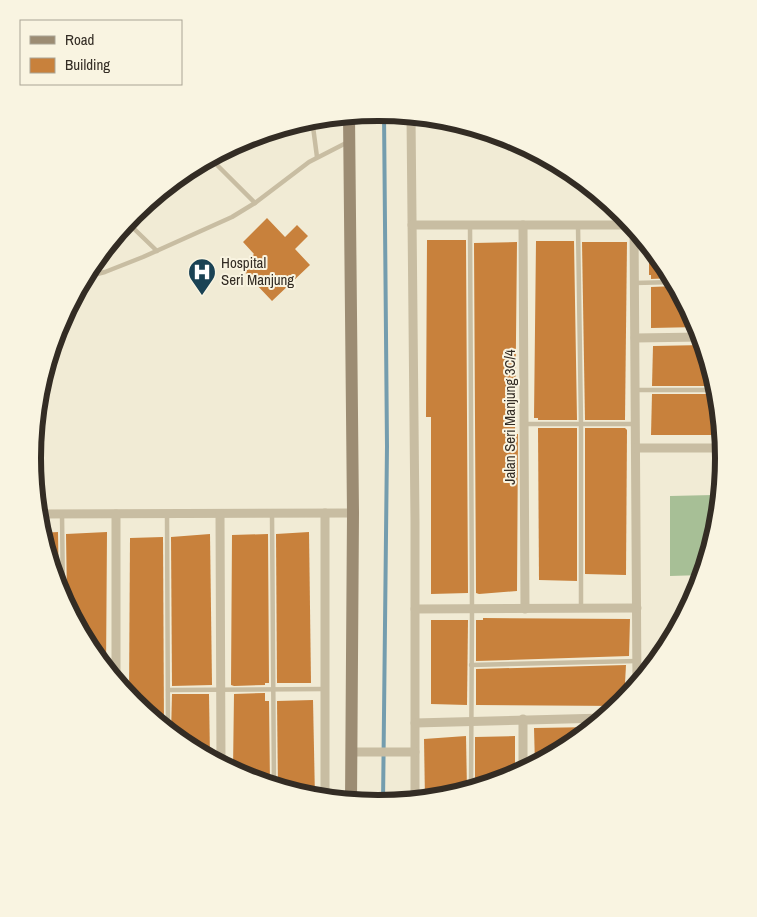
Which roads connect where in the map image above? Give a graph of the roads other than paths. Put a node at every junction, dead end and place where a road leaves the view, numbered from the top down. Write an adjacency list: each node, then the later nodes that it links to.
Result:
1 (349, 123): 4 (street)
2 (411, 123): 8 (street)
3 (313, 128): 5 (lane)
4 (349, 141): 5 (lane); 29 (street)
5 (317, 157): 7 (lane)
6 (215, 163): 7 (lane)
7 (255, 203): 15 (lane)
8 (412, 225): 9 (street); 40 (street)
9 (470, 225): 10 (street); 41 (lane)
10 (523, 225): 11 (street); 23 (street, Jalan Seri Manjung 3C/4)
11 (578, 225): 12 (street); 24 (lane)
12 (622, 226)
13 (133, 228): 15 (lane)
14 (633, 237): 17 (street)
15 (157, 251): 16 (lane)
16 (96, 274)
17 (634, 282): 18 (lane); 20 (street)
18 (666, 282)
19 (693, 337): 20 (street)
20 (635, 338): 21 (street)
21 (635, 390): 22 (lane); 25 (street)
22 (708, 390)
23 (524, 424): 24 (lane); 37 (street, Jalan Seri Manjung 3C/4)
24 (581, 424): 25 (lane); 38 (lane)
25 (635, 424): 26 (street)
26 (636, 448): 27 (street); 39 (street)
27 (716, 448)
28 (325, 513): 29 (street); 35 (street); 47 (street)
29 (353, 513): 55 (street)
30 (46, 514): 31 (street)
31 (62, 514): 32 (street); 36 (lane)
32 (116, 514): 33 (street); 44 (street)
33 (168, 514): 34 (street); 48 (lane)
34 (220, 514): 35 (street); 46 (street)
35 (272, 514): 49 (lane)
36 (63, 577)
37 (525, 608): 38 (street); 41 (street)
38 (581, 608): 39 (street)
39 (637, 608): 42 (street)
40 (415, 609): 41 (street); 54 (street)
41 (472, 609): 43 (lane)
42 (637, 661): 43 (lane); 45 (street)
43 (471, 665): 52 (lane)
44 (116, 670)
45 (637, 675)
46 (220, 689): 48 (lane); 49 (lane); 57 (street)
47 (325, 689): 49 (lane); 61 (street)
48 (168, 690): 53 (lane)
49 (273, 690): 59 (lane)
50 (594, 718): 51 (street)
51 (523, 719): 52 (street); 58 (street)
52 (470, 721): 54 (street); 60 (lane)
53 (168, 722)
54 (415, 723): 56 (street)
55 (352, 752): 56 (street); 63 (street)
56 (415, 752): 62 (street)
57 (220, 756)
58 (523, 763)
59 (274, 779)
60 (471, 783)
61 (325, 791)
62 (415, 794)
63 (351, 795)

